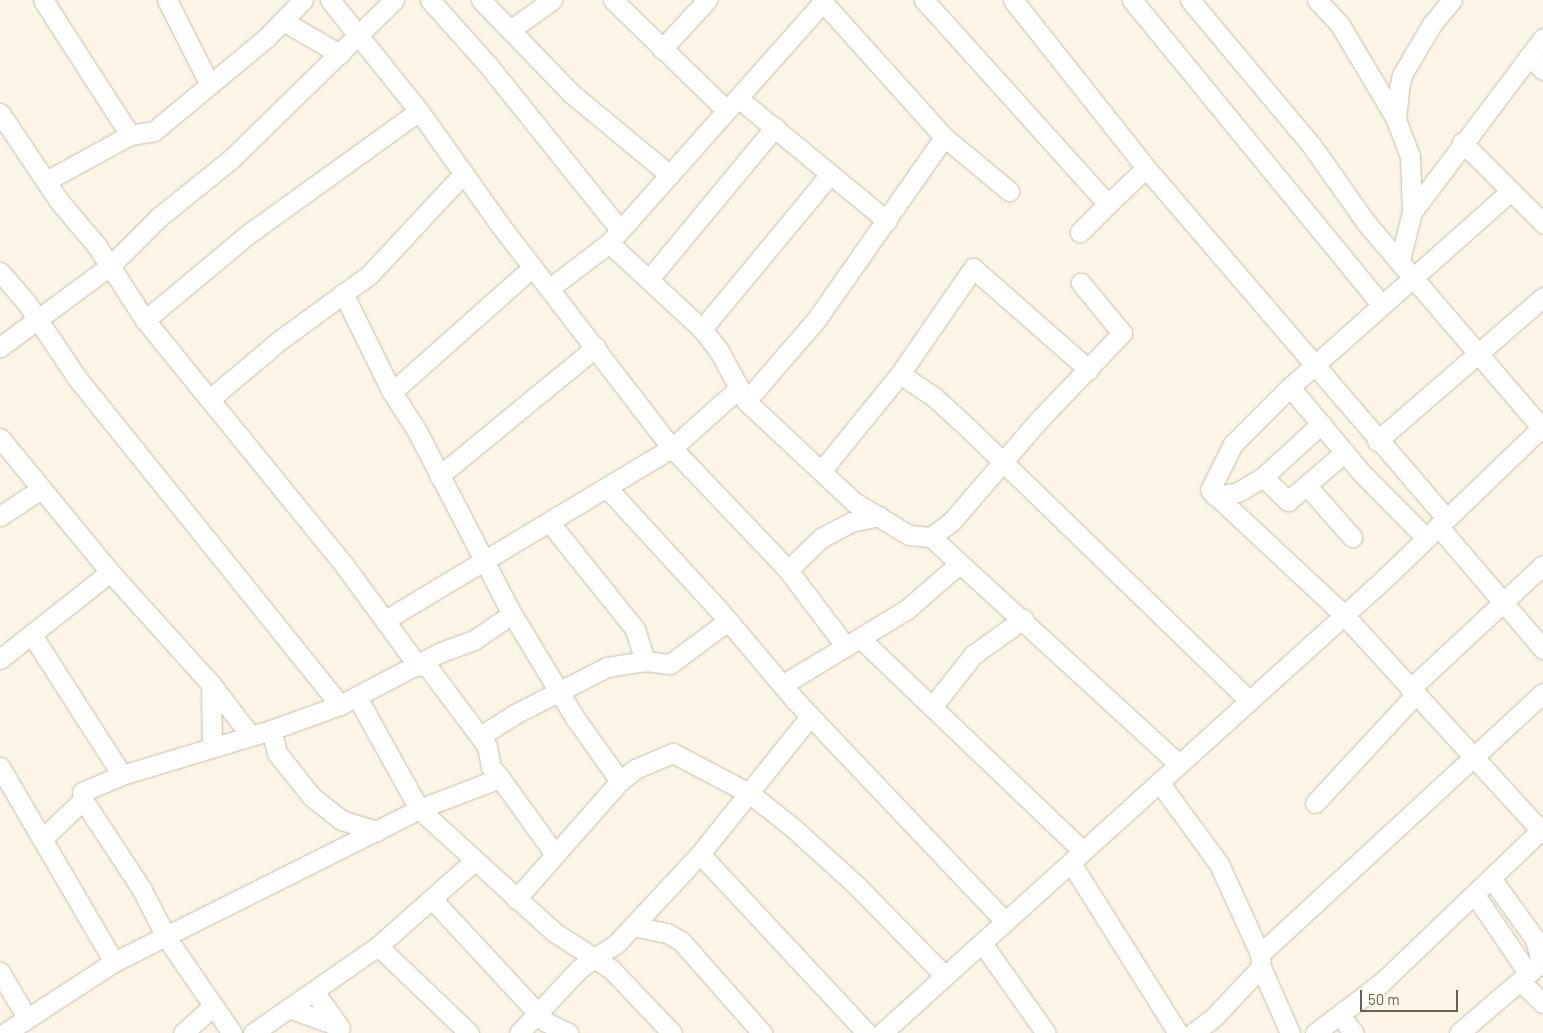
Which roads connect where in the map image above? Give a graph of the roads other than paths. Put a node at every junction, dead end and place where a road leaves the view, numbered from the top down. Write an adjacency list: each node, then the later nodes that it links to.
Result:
1 (43, 0): 32 (street)
2 (167, 0): 26 (street)
3 (304, 0): 18 (street)
4 (330, 0): 20 (street)
5 (394, 0): 20 (street)
6 (430, 0): 47 (street)
7 (481, 0): 19 (street)
8 (552, 0): 19 (street)
9 (612, 0): 22 (street)
10 (707, 0): 22 (street)
11 (924, 0): 42 (street)
12 (1014, 0): 35 (street)
13 (1132, 0): 58 (street)
14 (1190, 0): 48 (street)
15 (1317, 0): 30 (street)
16 (1452, 0): 30 (street)
17 (823, 1): 27 (street); 33 (street)
18 (283, 21): 23 (street); 26 (street)
19 (510, 30): 37 (street)
20 (360, 34): 23 (street); 28 (street)
21 (1543, 38): 24 (street)
22 (662, 48): 27 (street)
23 (340, 54): 49 (street)
24 (1528, 56): 25 (street); 34 (street)
25 (1543, 70)
26 (209, 83): 32 (street)
27 (732, 104): 31 (street); 37 (street)
28 (419, 111): 36 (street); 59 (street)
29 (0, 113): 39 (street)
30 (1396, 119): 43 (street)
31 (775, 127): 38 (street); 53 (street)
32 (130, 135): 39 (street)
33 (944, 137): 40 (street); 44 (street)
34 (1462, 142): 41 (street); 43 (street)
35 (1146, 168): 42 (street); 65 (street)
36 (464, 173): 50 (street); 56 (street)
37 (670, 174): 47 (street)
38 (830, 174): 44 (street); 61 (street)
39 (46, 181): 49 (street)
40 (1009, 191)
41 (1511, 191): 45 (street); 52 (street)
42 (1108, 204): 46 (street)
43 (1412, 212): 48 (street)
44 (887, 221): 70 (street)
45 (1543, 223)
46 (1080, 232)
47 (614, 236): 53 (street); 55 (street)
48 (1400, 260): 52 (street)
49 (110, 266): 59 (street); 60 (street)
50 (533, 267): 55 (street); 69 (street)
51 (0, 272): 60 (street)
52 (1416, 277): 58 (street); 64 (street)
53 (650, 278): 61 (street)
54 (1081, 283): 66 (street)
55 (550, 288): 63 (street)
56 (344, 293): 69 (street); 71 (street)
57 (1543, 297): 64 (street)
58 (1382, 305): 65 (street)
59 (145, 320): 71 (street)
60 (36, 323): 62 (street); 115 (street)
61 (702, 328): 70 (street)
62 (0, 347)
63 (596, 347): 76 (street); 80 (street)
64 (1481, 353): 73 (street); 75 (street)
65 (1316, 364): 68 (street); 75 (street)
66 (1089, 370): 67 (street); 78 (street)
67 (900, 374): 78 (street); 79 (street)
68 (1290, 387): 72 (street); 85 (street)
69 (392, 392): 80 (street)
70 (742, 395): 76 (street); 79 (street)
71 (211, 398): 101 (street)
72 (1321, 424): 77 (street); 81 (street)
73 (1543, 427): 89 (street)
74 (0, 438): 83 (street)
75 (1377, 441): 89 (street)
76 (672, 448): 84 (street); 95 (street)
77 (1345, 452): 82 (street); 89 (street)
78 (1003, 462): 90 (street); 114 (street)
79 (822, 470): 87 (street)
80 (439, 476): 92 (street)
81 (1263, 477): 82 (street); 85 (street)
82 (1308, 487): 91 (street)
83 (41, 489): 86 (street); 96 (street)
84 (608, 489): 88 (street); 102 (street)
85 (1215, 496): 99 (street)
86 (0, 516)
87 (879, 516): 90 (street); 95 (street)
88 (550, 523): 92 (street); 107 (street)
89 (1436, 528): 97 (street); 99 (street)
90 (931, 537): 93 (street)
91 (1352, 537)
92 (485, 562): 98 (street); 101 (street)
93 (959, 564): 100 (street); 104 (street)
94 (1543, 565): 97 (street)
95 (788, 570): 104 (street)
96 (110, 572): 103 (street); 109 (street)
97 (1502, 602): 105 (street); 112 (street)
98 (512, 614): 108 (street); 111 (street)
99 (1344, 616): 112 (street); 114 (street)
100 (1023, 618): 116 (street); 123 (street)
101 (387, 619): 108 (street)
102 (728, 621): 107 (street); 110 (street)
103 (32, 635): 106 (street); 124 (street)
104 (854, 643): 110 (street); 116 (street)
105 (1543, 649)
106 (0, 659)
107 (645, 661): 111 (street)
108 (421, 664): 115 (street); 120 (street)
109 (211, 684): 119 (street); 121 (street)
110 (782, 685): 117 (street)
111 (560, 692): 120 (street); 127 (street)
112 (1413, 692): 122 (street); 131 (street)
113 (1543, 692): 122 (street)
114 (1250, 700): 123 (street)
115 (348, 701): 118 (street); 132 (street)
116 (932, 707): 138 (street)
117 (810, 716): 129 (street); 145 (street)
118 (271, 730): 119 (street); 134 (street)
119 (250, 735): 121 (street)
120 (480, 736): 125 (street)
121 (212, 746): 124 (street)
122 (1473, 759): 133 (street); 155 (street)
123 (1179, 764): 128 (street)
124 (122, 775): 130 (street)
125 (500, 778): 132 (street); 136 (street)
126 (3, 779): 135 (street)
127 (620, 782): 129 (street); 136 (street)
128 (1159, 782): 138 (street); 155 (street)
129 (749, 793): 137 (street); 161 (street)
130 (83, 800): 135 (street); 148 (street)
131 (1315, 803)
132 (419, 809): 134 (street); 139 (street)
133 (1542, 830): 140 (street)
134 (377, 831): 148 (street)
135 (42, 839): 156 (street)
136 (554, 853): 143 (street)
137 (700, 854): 144 (street); 180 (street)
138 (1077, 857): 145 (street); 183 (street)
139 (473, 862): 142 (street); 143 (street)
140 (1491, 878): 141 (street); 149 (street)
141 (1474, 895): 159 (street); 168 (street)
142 (432, 899): 152 (street); 167 (street)
143 (516, 899): 153 (street)
144 (653, 905): 146 (street); 147 (street)
145 (1006, 922): 151 (street)
146 (633, 926): 147 (street); 150 (street)
147 (674, 936): 179 (street)
148 (166, 937): 156 (street); 164 (street)
149 (1539, 939): 159 (street)
150 (617, 943): 154 (street); 158 (street)
151 (982, 943): 161 (street); 182 (street)
152 (378, 946): 162 (street); 175 (street)
153 (575, 948): 154 (street); 157 (street)
154 (594, 957): 157 (street); 158 (street)
155 (1260, 960): 184 (street); 185 (street)
156 (114, 962): 169 (street)
157 (579, 969): 167 (street)
158 (611, 969): 178 (street)
159 (1533, 970): 163 (street); 166 (street)
160 (0, 972): 169 (street)
161 (944, 975): 181 (street)
162 (314, 991): 165 (street); 170 (street)
163 (1543, 1003)
164 (212, 1007): 172 (street); 173 (street)
165 (289, 1008): 170 (street); 174 (street)
166 (1483, 1012): 188 (street); 189 (street)
167 (538, 1014): 176 (street); 177 (street)
168 (1340, 1016): 186 (street); 187 (street)
169 (27, 1018): 171 (street)
170 (341, 1030)
171 (5, 1033)
172 (184, 1033)
173 (232, 1033)
174 (253, 1033)
175 (469, 1033)
176 (519, 1033)
177 (569, 1033)
178 (672, 1033)
179 (762, 1033)
180 (867, 1033)
181 (882, 1033)
182 (1046, 1033)
183 (1178, 1033)
184 (1193, 1033)
185 (1290, 1033)
186 (1315, 1033)
187 (1354, 1033)
188 (1459, 1033)
189 (1479, 1033)

